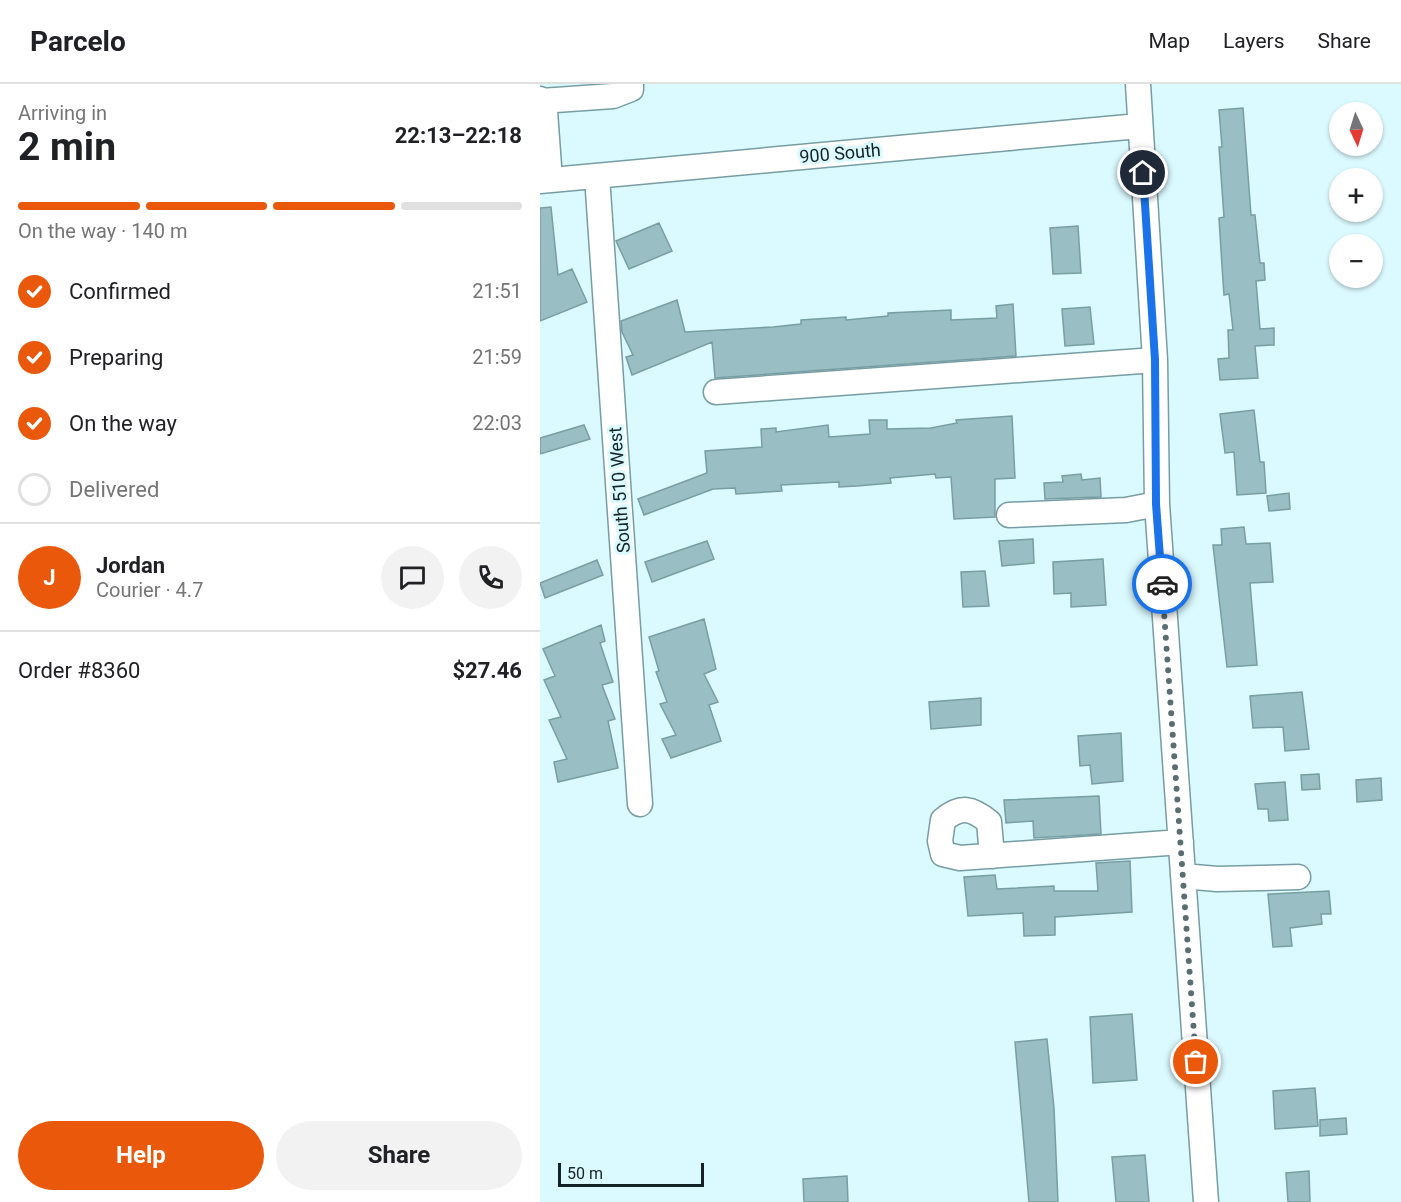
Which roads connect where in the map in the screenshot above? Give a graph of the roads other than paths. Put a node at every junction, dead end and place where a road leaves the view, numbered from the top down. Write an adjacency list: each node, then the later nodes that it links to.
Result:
1 (631, 84): 3 (street)
2 (1138, 84): 4 (street)
3 (541, 100): 6 (street)
4 (1140, 126): 5 (street, 900 South); 7 (street)
5 (597, 176): 6 (street, 900 South); 11 (street, South 510 West)
6 (545, 180)
7 (1155, 360): 8 (street); 9 (street)
8 (716, 392)
9 (1156, 504): 10 (street); 12 (street)
10 (1009, 514)
11 (640, 804)
12 (1181, 842): 13 (street); 14 (street)
13 (992, 856)
14 (1183, 876): 15 (street); 16 (street)
15 (1298, 877)
16 (1206, 1202)

